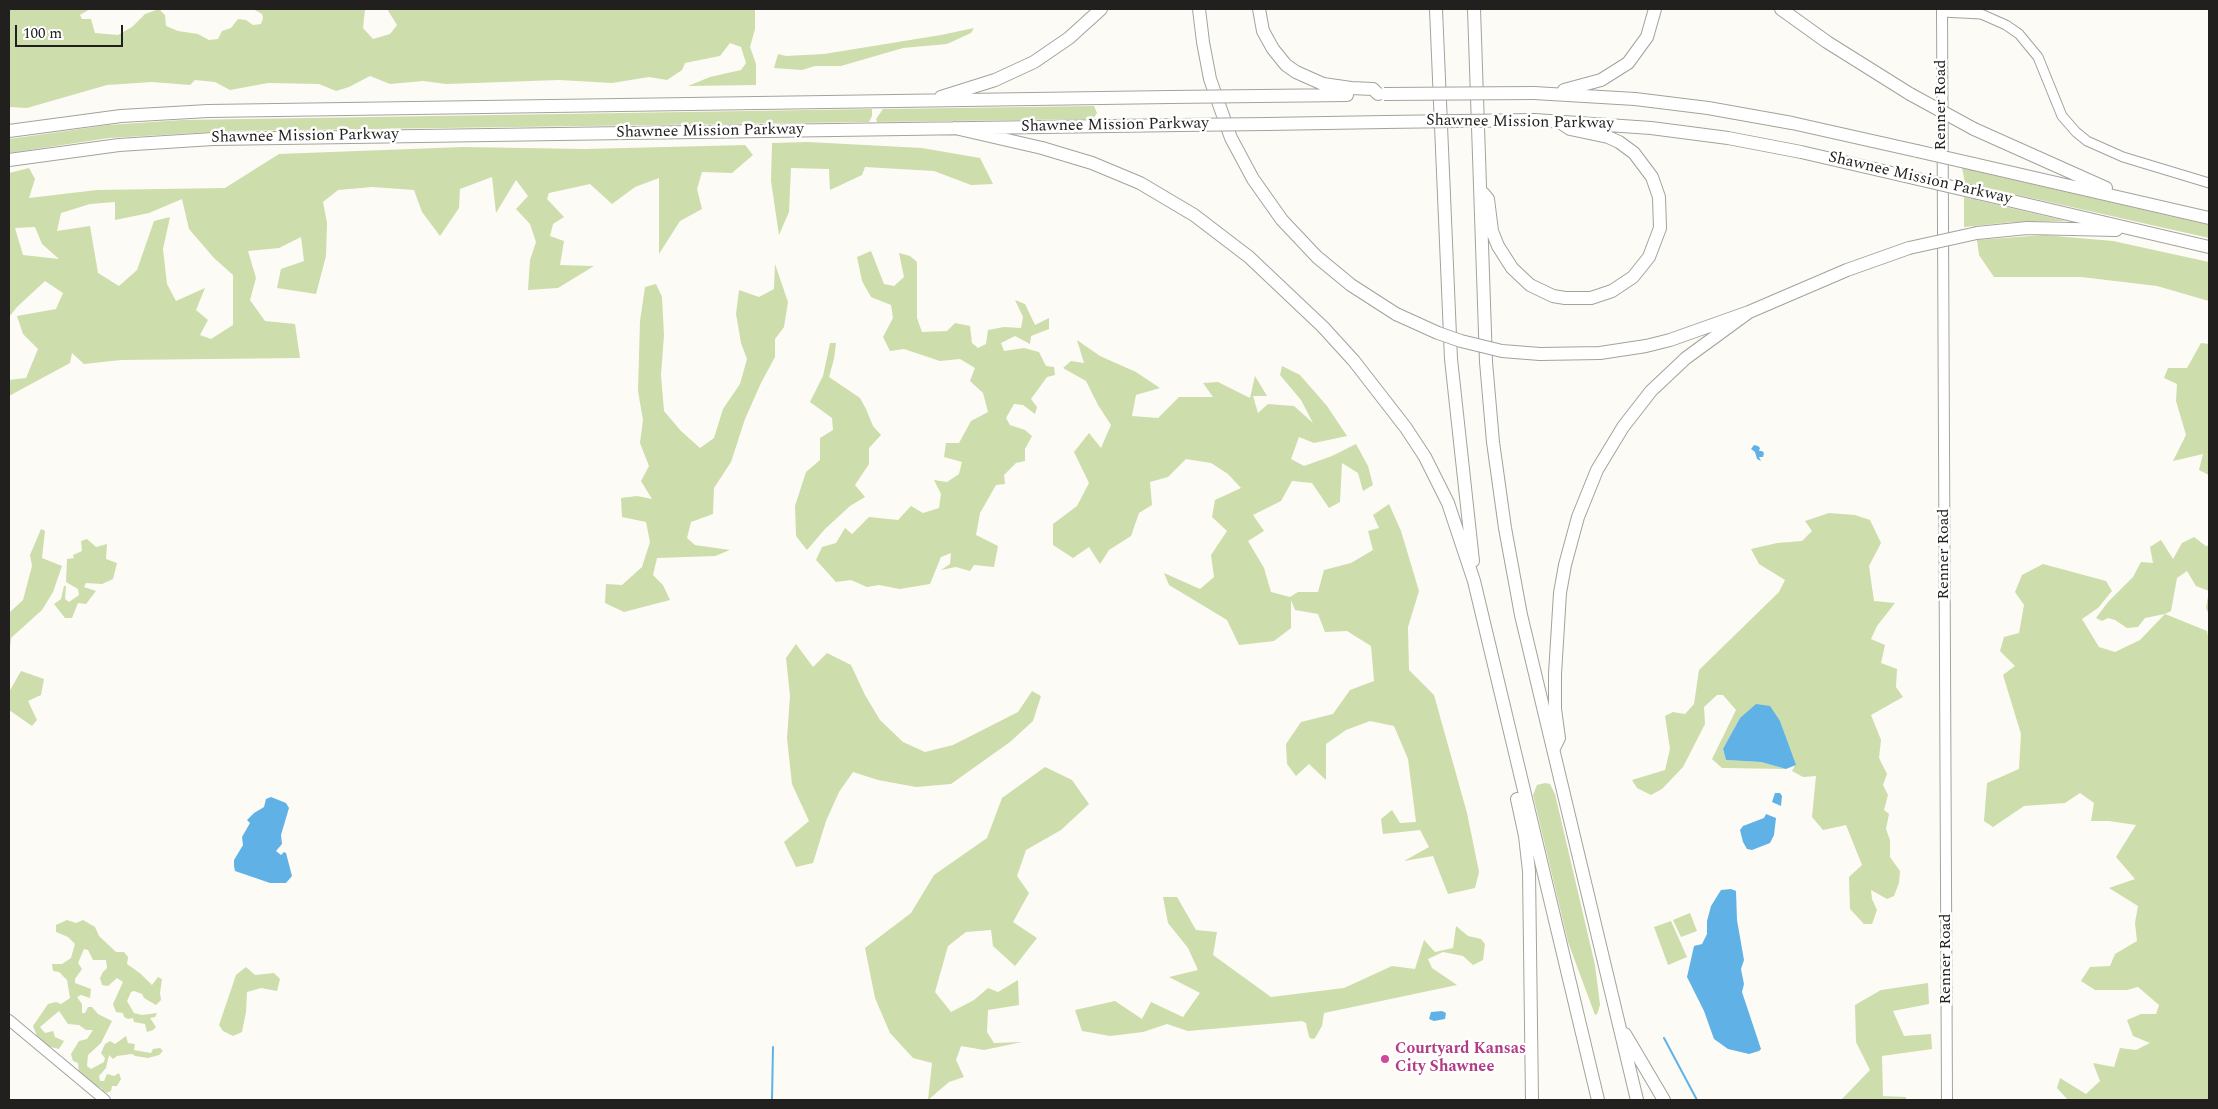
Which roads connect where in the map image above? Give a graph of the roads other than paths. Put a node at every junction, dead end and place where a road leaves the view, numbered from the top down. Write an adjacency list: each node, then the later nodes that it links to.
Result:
1 (1101, 9): 13 (highway)
2 (1199, 9): 24 (highway, bridge)
3 (1259, 9): 11 (highway)
4 (1428, 9): 10 (highway)
5 (1436, 9): 10 (highway)
6 (1655, 9): 12 (highway)
7 (1781, 9): 20 (highway, bridge)
8 (1942, 10): 18 (street); 35 (main road, Renner Road)
9 (1476, 12): 19 (highway)
10 (1436, 33): 25 (highway)
11 (1381, 94): 12 (highway, Shawnee Mission Parkway, bridge); 13 (highway, Shawnee Mission Parkway, bridge)
12 (1551, 94): 20 (highway, Shawnee Mission Parkway, bridge)
13 (927, 101): 16 (highway, Shawnee Mission Parkway)
14 (1558, 121): 15 (highway, Shawnee Mission Parkway, bridge); 19 (highway); 22 (highway, Shawnee Mission Parkway, bridge)
15 (955, 128): 17 (highway, Shawnee Mission Parkway); 25 (highway)
16 (9, 132)
17 (9, 160)
18 (2209, 183)
19 (1479, 188): 27 (highway)
20 (2136, 201): 21 (highway, Shawnee Mission Parkway)
21 (2209, 218)
22 (2144, 231): 23 (highway, Shawnee Mission Parkway); 24 (highway, bridge)
23 (2209, 247)
24 (1748, 312): 27 (highway)
25 (1474, 581): 26 (highway)
26 (1508, 730): 31 (highway); 32 (highway)
27 (1553, 751): 29 (highway)
28 (9, 1020): 30 (main road)
29 (1618, 1022): 33 (highway); 34 (highway)
30 (105, 1100)
31 (1532, 1100)
32 (1598, 1100)
33 (1637, 1100)
34 (1664, 1100)
35 (1947, 1100)

